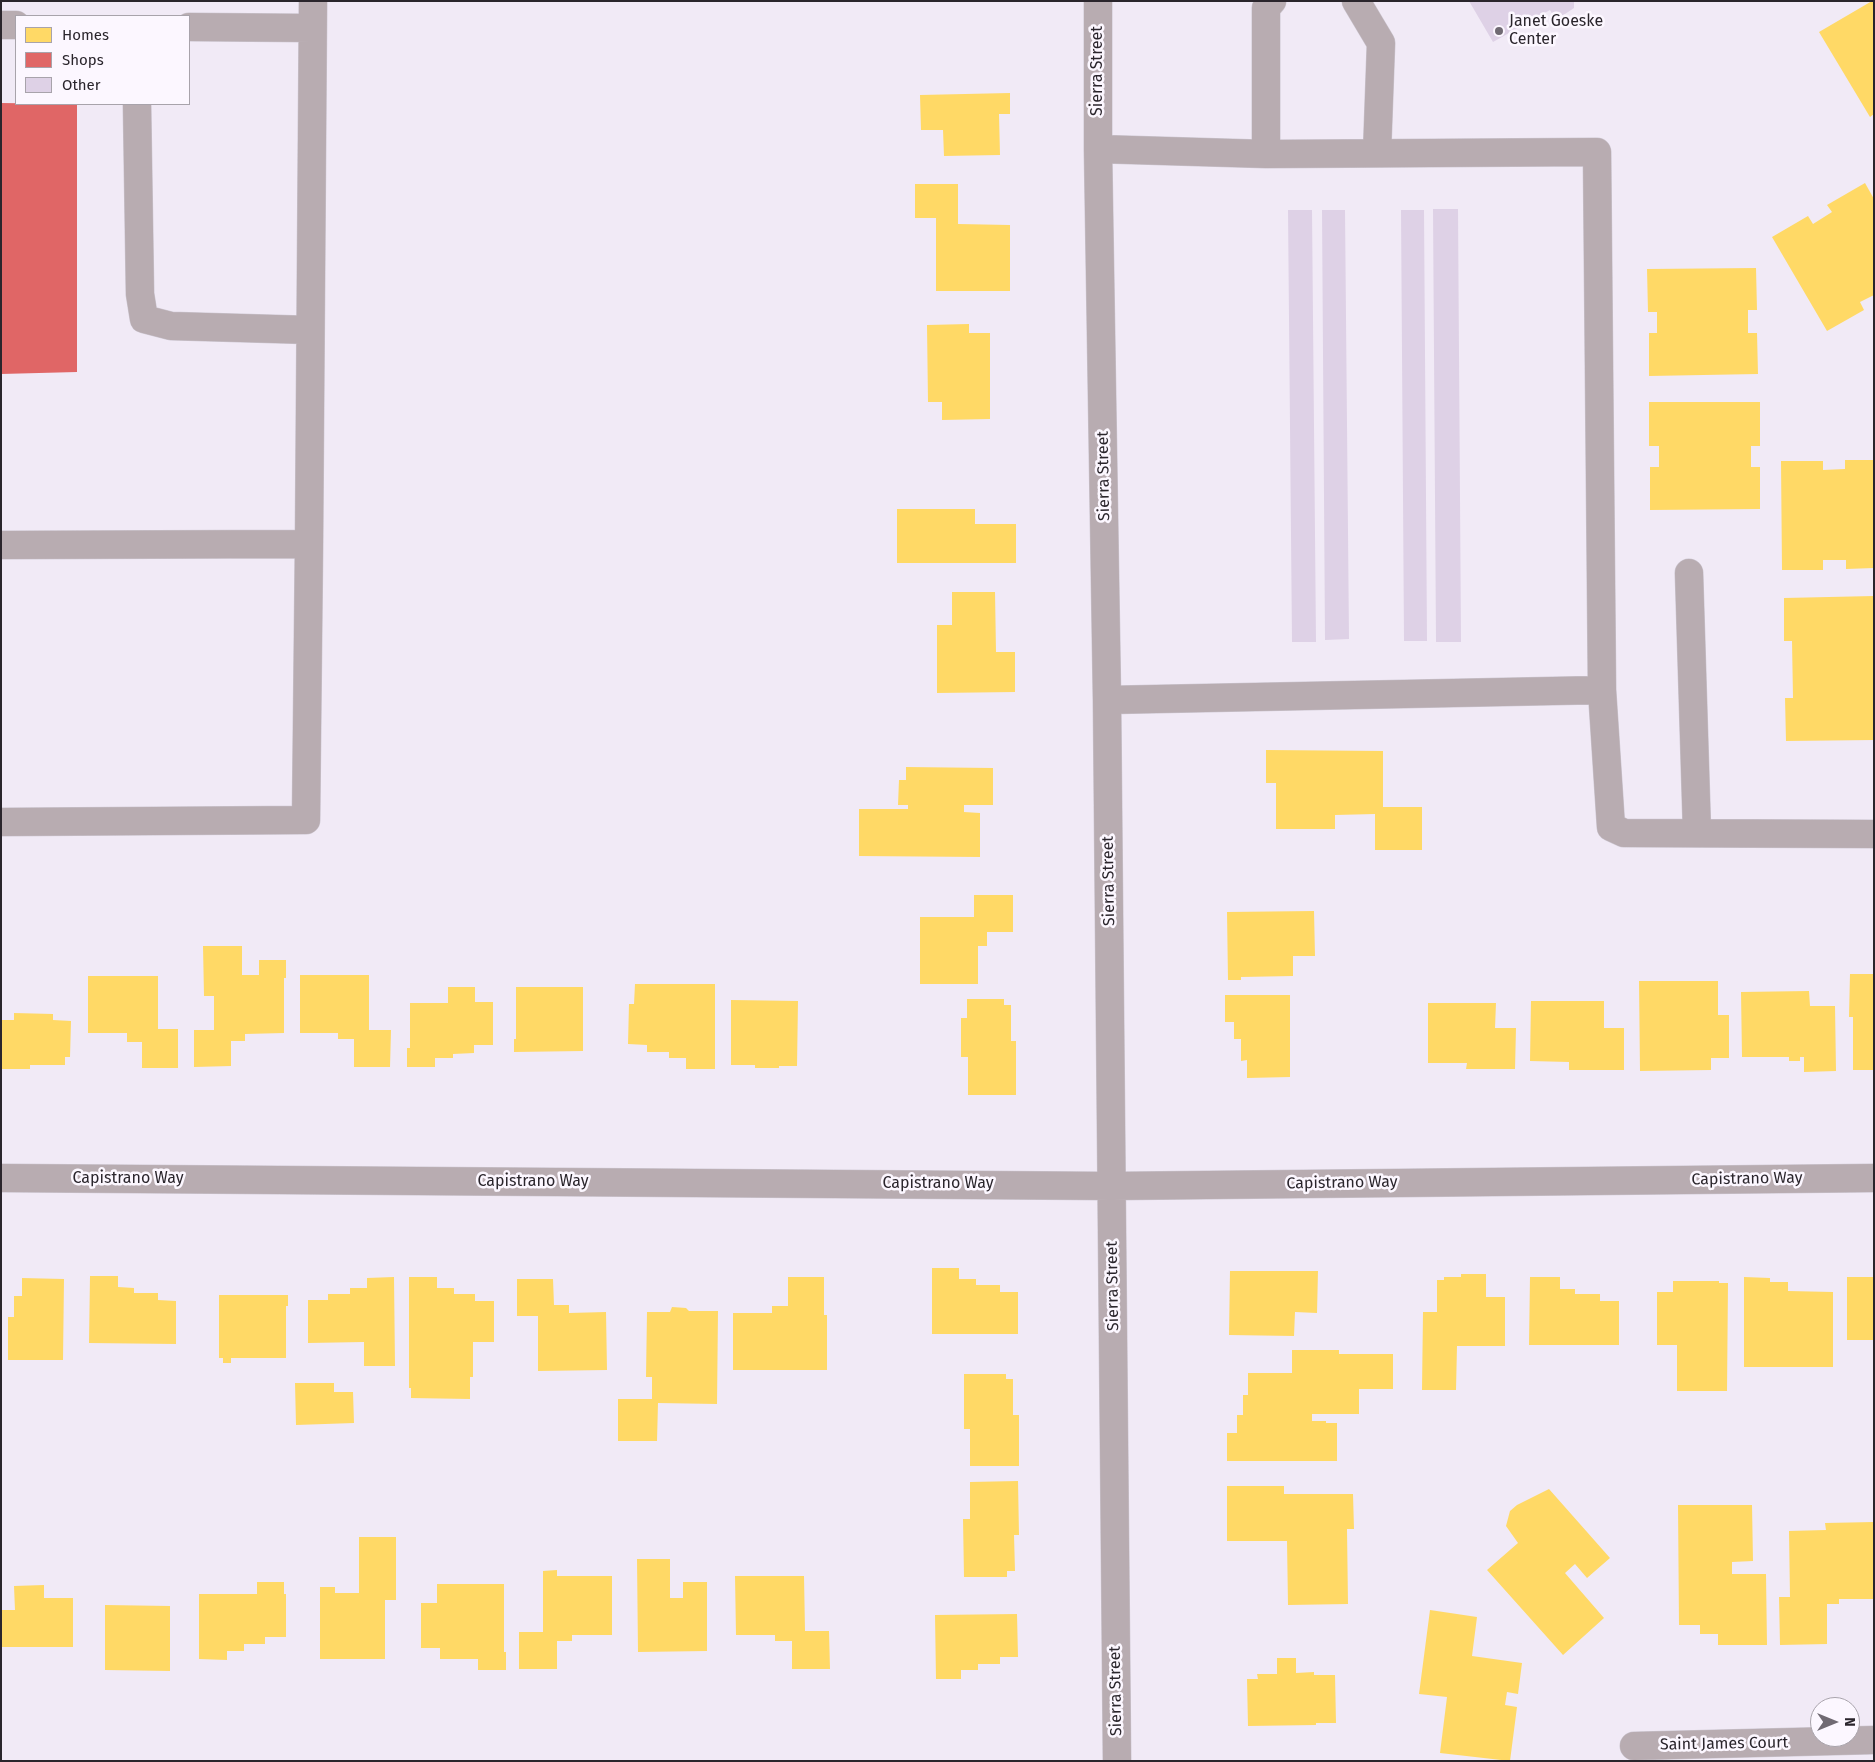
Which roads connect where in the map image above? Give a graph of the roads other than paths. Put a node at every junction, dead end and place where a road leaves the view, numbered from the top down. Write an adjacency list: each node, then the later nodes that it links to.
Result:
1 (313, 1): 8 (street)
2 (1098, 1): 10 (street, Sierra Street)
3 (1272, 1): 12 (street)
4 (1356, 1): 11 (street)
5 (1, 25): 6 (street)
6 (15, 25)
7 (190, 27): 8 (street)
8 (312, 28): 13 (street)
9 (137, 105): 13 (street)
10 (1098, 149): 12 (street); 18 (street, Sierra Street)
11 (1377, 152): 12 (street); 17 (street)
12 (1266, 154)
13 (310, 330): 14 (street)
14 (309, 544): 15 (street); 19 (street)
15 (1, 545)
16 (1689, 573): 20 (street)
17 (1602, 690): 18 (street); 20 (street)
18 (1107, 700): 24 (street, Sierra Street)
19 (1, 822)
20 (1697, 833): 21 (street)
21 (1874, 834)
22 (1, 1178): 24 (street, Capistrano Way)
23 (1874, 1178): 24 (street, Capistrano Way)
24 (1112, 1186): 27 (street, Sierra Street)
25 (1874, 1740): 26 (street, Saint James Court)
26 (1634, 1746)
27 (1117, 1761)

